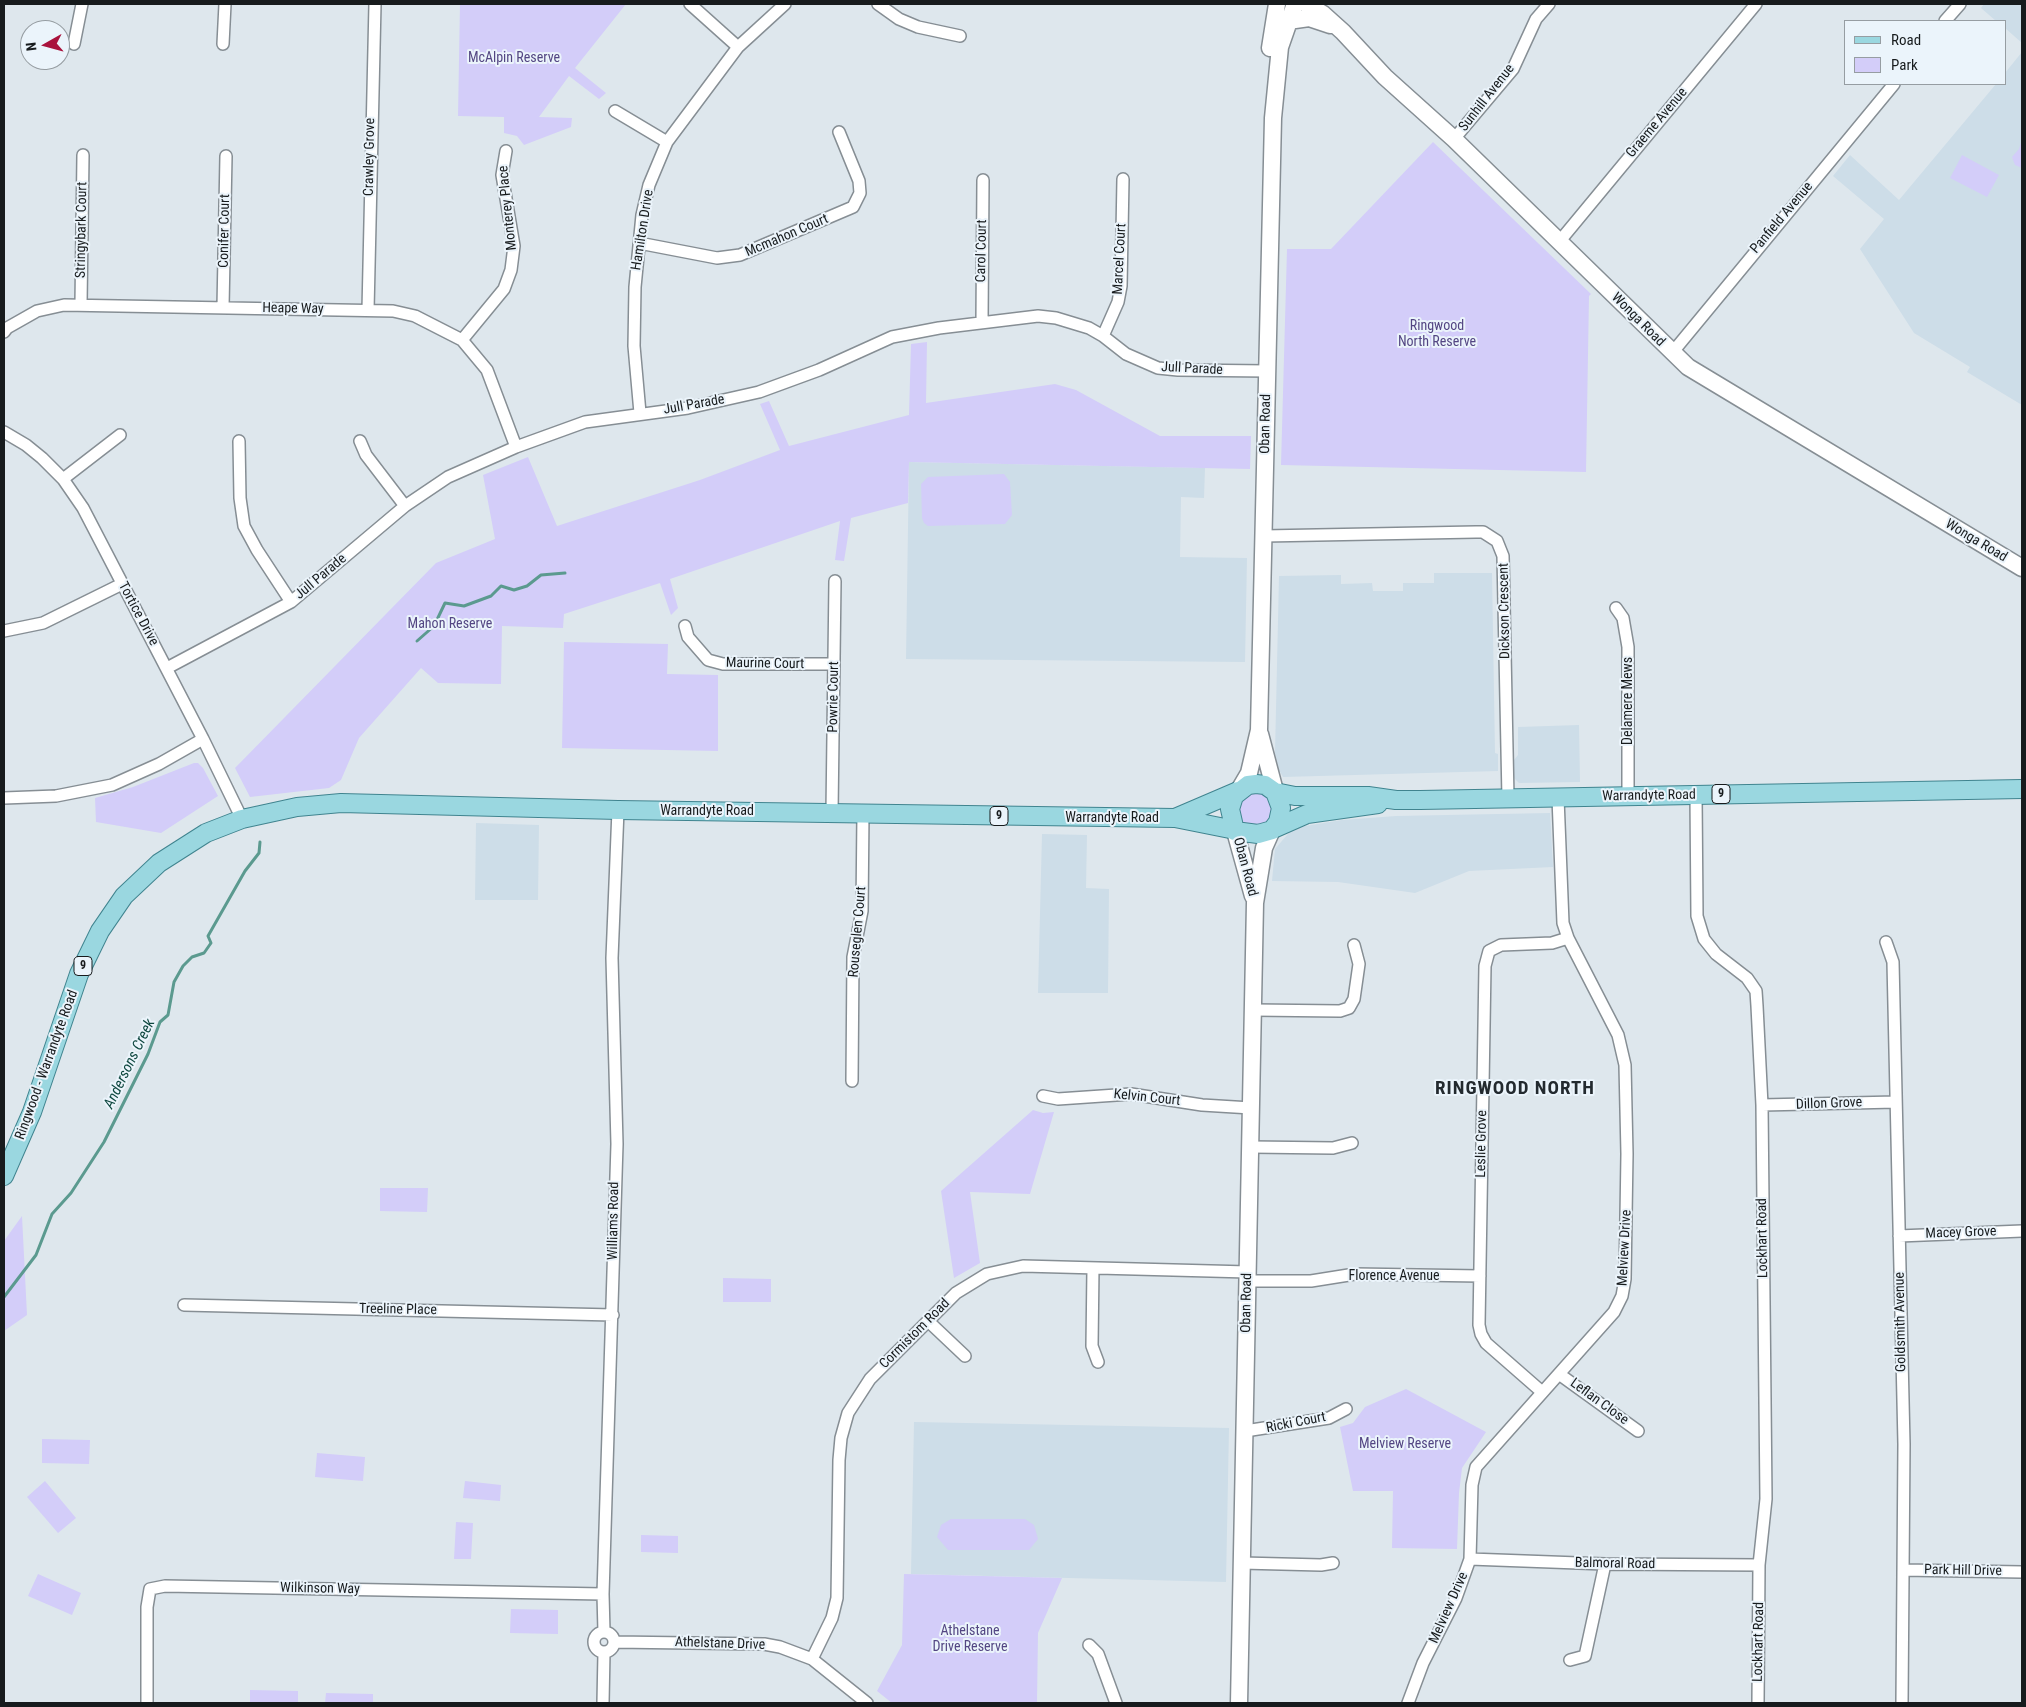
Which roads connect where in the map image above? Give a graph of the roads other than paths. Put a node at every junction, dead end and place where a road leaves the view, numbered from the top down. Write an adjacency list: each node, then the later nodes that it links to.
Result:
1 (82, 4): 18 (street)
2 (225, 4): 19 (street)
3 (375, 4): 36 (street, Crawley Grove)
4 (690, 4): 20 (street)
5 (784, 4): 20 (street, Hamilton Drive)
6 (878, 4): 17 (street)
7 (1277, 4): 23 (main road, Oban Road)
8 (1295, 4): 15 (main road, Oban Road)
9 (1306, 4): 16 (main road, Wonga Road)
10 (1325, 4): 16 (main road)
11 (1549, 4): 25 (street, Sunhill Avenue)
12 (1756, 4): 32 (street, Graeme Avenue)
13 (1960, 4): 14 (street)
14 (1947, 20)
15 (1288, 21): 16 (main road); 23 (main road, Oban Road)
16 (1341, 30): 25 (main road, Wonga Road)
17 (960, 36)
18 (74, 44)
19 (223, 44)
20 (738, 46): 26 (street, Hamilton Drive)
21 (1893, 85): 41 (street, Panfield Avenue)
22 (615, 111): 26 (street)
23 (1273, 118): 42 (main road, Oban Road)
24 (840, 132): 33 (street, Mcmahon Court)
25 (1454, 139): 32 (main road, Wonga Road)
26 (667, 142): 33 (street, Hamilton Drive)
27 (506, 151): 40 (street, Monterey Place)
28 (83, 155): 34 (street, Stringybark Court)
29 (226, 156): 35 (street, Conifer Court)
30 (1123, 179): 39 (street, Marcel Court)
31 (983, 180): 37 (street, Carol Court)
32 (1558, 242): 41 (main road, Wonga Road)
33 (639, 243): 43 (street, Hamilton Drive)
34 (81, 304): 35 (street, Heape Way); 38 (street, Heape Way)
35 (223, 307): 36 (street, Heape Way)
36 (368, 310): 40 (street, Heape Way)
37 (982, 322): 39 (street, Jull Parade); 43 (street, Jull Parade)
38 (5, 328)
39 (1103, 336): 42 (street, Jull Parade)
40 (462, 340): 48 (street, Heape Way)
41 (1672, 353): 52 (main road, Wonga Road)
42 (1268, 371): 51 (main road, Oban Road)
43 (640, 413): 48 (street, Jull Parade)
44 (4, 432): 49 (street, Tortice Drive)
45 (120, 435): 49 (street)
46 (239, 441): 55 (street)
47 (360, 441): 50 (street)
48 (516, 446): 50 (street, Jull Parade)
49 (63, 479): 54 (street, Tortice Drive)
50 (405, 506): 55 (street, Jull Parade)
51 (1264, 536): 61 (main road, Oban Road); 69 (street, Dickson Crescent)
52 (2022, 568)
53 (835, 582): 59 (street, Powrie Court)
54 (122, 584): 58 (street); 60 (street, Tortice Drive)
55 (291, 602): 60 (street, Jull Parade)
56 (1616, 608): 67 (street, Delamere Mews)
57 (685, 626): 59 (street, Maurine Court)
58 (4, 630)
59 (834, 664): 73 (street, Powrie Court)
60 (167, 668): 62 (street, Tortice Drive)
61 (1259, 730): 64 (main road, Oban Road); 65 (main road, Oban Road)
62 (203, 739): 68 (street); 76 (street, Tortice Drive)
63 (2022, 789): 66 (main road, Warrandyte Road / 9)
64 (1238, 791): 65 (main road, 9); 75 (main road, Warrandyte Road / 9); 77 (main road)
65 (1275, 791): 71 (main road, Warrandyte Road / 9); 78 (main road)
66 (1696, 795): 67 (main road, Warrandyte Road / 9); 87 (street, Lockhart Road)
67 (1628, 796): 70 (main road, Warrandyte Road / 9)
68 (4, 798)
69 (1508, 798): 70 (main road, Warrandyte Road / 9); 71 (main road, Warrandyte Road / 9)
70 (1558, 798): 80 (street, Melview Drive)
71 (1396, 800): 78 (main road, Warrandyte Road / 9)
72 (618, 810): 73 (main road, Warrandyte Road / 9); 76 (main road, Warrandyte Road / 9); 98 (street, Williams Road)
73 (832, 812): 74 (main road, Warrandyte Road / 9)
74 (863, 813): 75 (main road, Warrandyte Road / 9); 84 (street, Rouseglen Court)
75 (1175, 818): 77 (main road, Warrandyte Road / 9)
76 (242, 819): 91 (main road, Ringwood - Warrandyte Road / 9)
77 (1235, 830): 78 (main road, 9); 79 (main road, Oban Road)
78 (1272, 830): 79 (main road, Oban Road)
79 (1255, 903): 83 (main road, Oban Road)
80 (1568, 938): 96 (street, Leslie Grove); 102 (street, Melview Drive)
81 (1886, 942): 86 (street, Goldsmith Avenue)
82 (1354, 945): 83 (street)
83 (1254, 1010): 88 (main road, Oban Road)
84 (852, 1081)
85 (1043, 1096): 88 (street, Kelvin Court)
86 (1896, 1102): 87 (street, Dillon Grove); 93 (street, Goldsmith Avenue)
87 (1762, 1105): 111 (street, Lockhart Road)
88 (1252, 1108): 90 (main road, Oban Road)
89 (1352, 1143): 90 (street)
90 (1251, 1147): 95 (main road, Oban Road)
91 (4, 1176)
92 (2022, 1231): 93 (street, Macey Grove)
93 (1899, 1236): 112 (street, Goldsmith Avenue)
94 (1094, 1268): 95 (street, Cormistom Road); 99 (street, Cormistom Road); 101 (street)
95 (1248, 1276): 96 (street, Florence Avenue); 105 (main road, Oban Road)
96 (1480, 1276): 103 (street, Leslie Grove)
97 (184, 1304): 98 (street, Treeline Place)
98 (613, 1315): 114 (street, Williams Road)
99 (928, 1320): 100 (street); 119 (street, Cormistom Road)
100 (965, 1356)
101 (1098, 1362)
102 (1559, 1374): 103 (street, Melview Drive); 106 (street, Leflan Close)
103 (1542, 1392): 107 (street, Melview Drive)
104 (1346, 1409): 105 (street, Ricki Court)
105 (1245, 1431): 109 (main road, Oban Road)
106 (1638, 1431)
107 (1470, 1559): 110 (street, Balmoral Road); 126 (street, Melview Drive)
108 (1334, 1562): 109 (street)
109 (1242, 1563): 125 (main road, Oban Road)
110 (1605, 1564): 111 (street, Balmoral Road); 120 (street)
111 (1759, 1565): 127 (street, Lockhart Road)
112 (1904, 1570): 113 (street, Park Hill Drive); 128 (street, Goldsmith Avenue)
113 (2022, 1572)
114 (604, 1594): 115 (street, Williams Road); 121 (street, Wilkinson Way)
115 (604, 1632): 116 (street); 118 (street)
116 (614, 1642): 118 (street); 119 (street, Athelstane Drive)
117 (1089, 1645): 124 (street)
118 (604, 1652): 122 (street)
119 (812, 1659): 123 (street, Athelstane Drive)
120 (1570, 1660)
121 (147, 1703)
122 (603, 1703)
123 (868, 1703)
124 (1116, 1703)
125 (1239, 1703)
126 (1408, 1703)
127 (1758, 1703)
128 (1902, 1703)

